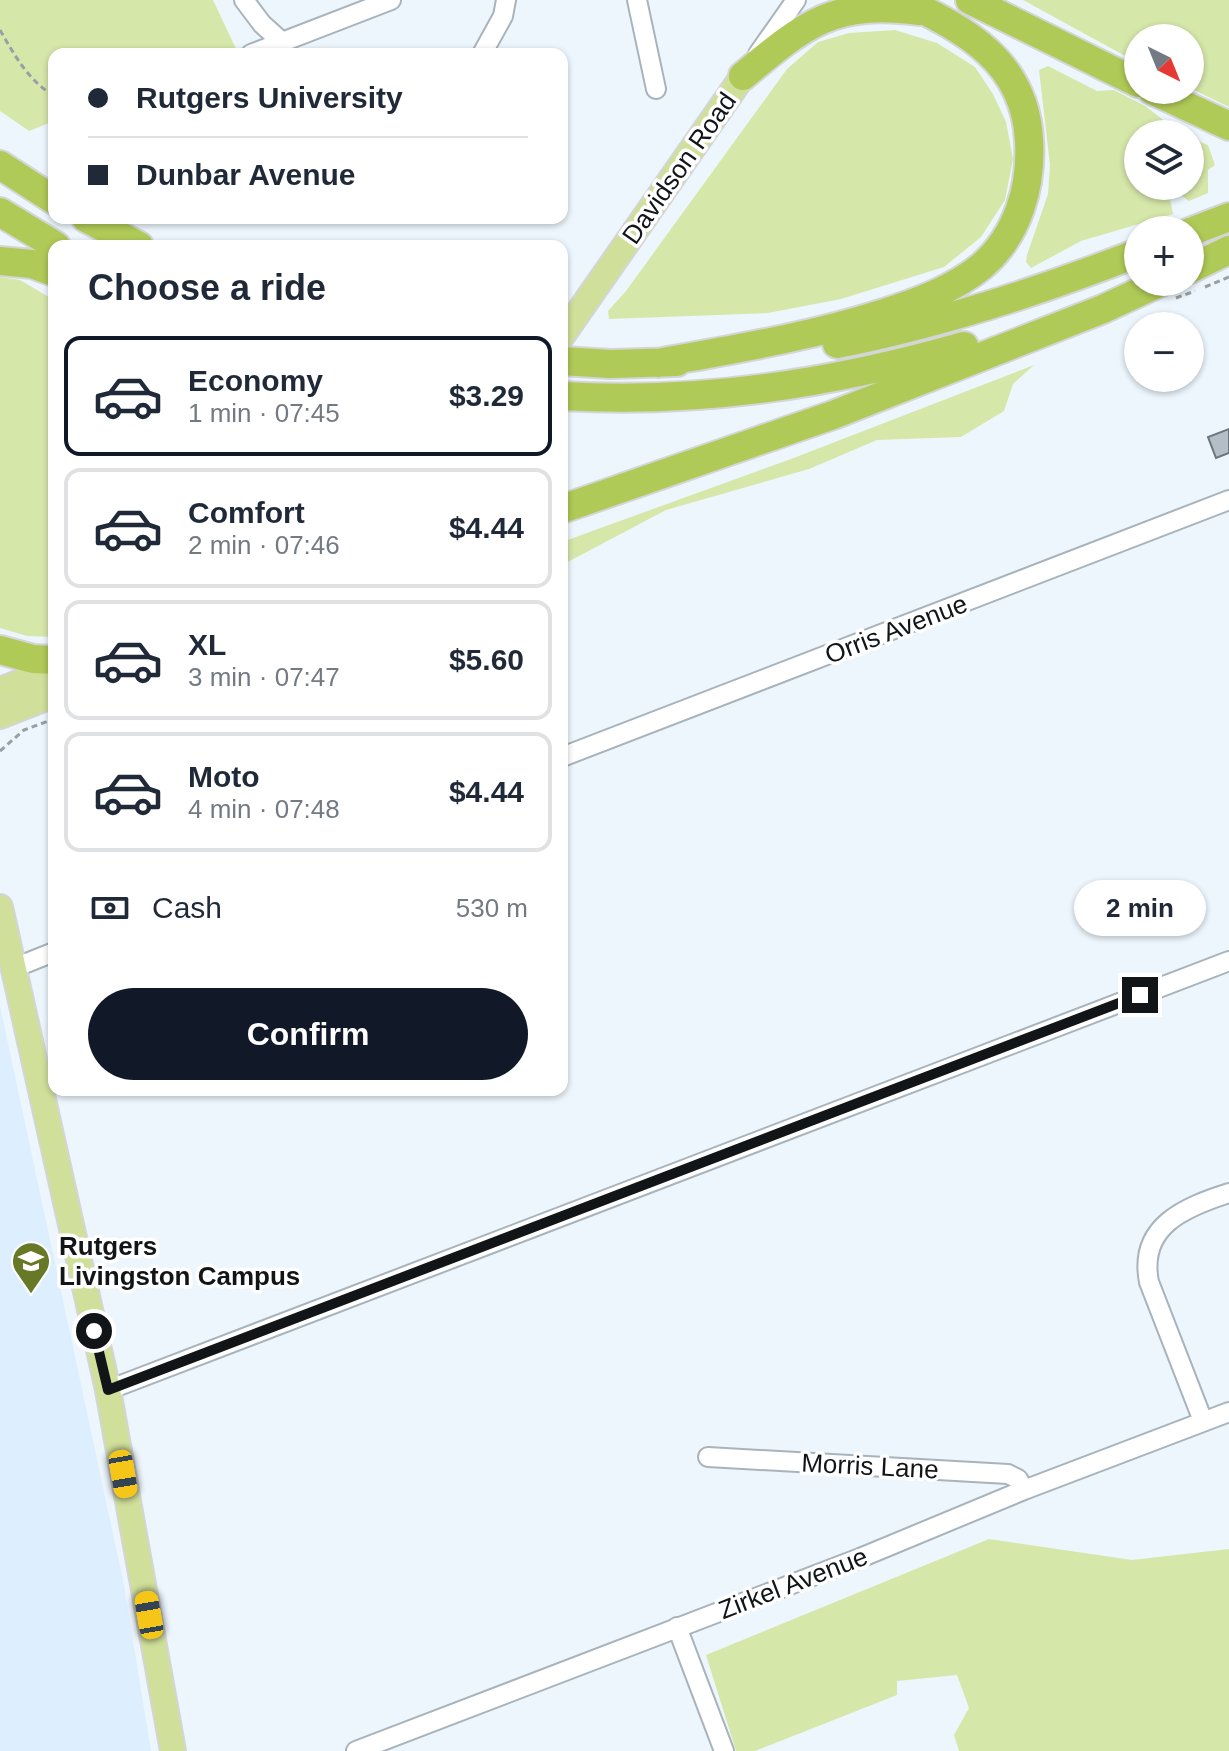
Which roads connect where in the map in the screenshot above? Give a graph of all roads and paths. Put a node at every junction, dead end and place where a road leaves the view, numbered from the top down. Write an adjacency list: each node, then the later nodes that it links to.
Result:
1 (244, 0): 9 (street)
2 (391, 0): 9 (street)
3 (506, 0): 11 (street)
4 (637, 0): 14 (street)
5 (796, 0): 12 (street, Davidson Road)
6 (970, 0): 13 (highway)
7 (915, 6): 12 (highway); 35 (highway)
8 (0, 30): 15 (path)
9 (282, 42): 10 (street)
10 (266, 48)
11 (485, 48)
12 (743, 76): 33 (main road, Davidson Road)
13 (1124, 76)
14 (656, 89)
15 (48, 92)
16 (1182, 104): 17 (highway)
17 (1229, 126)
18 (0, 165): 19 (highway)
19 (48, 196)
20 (0, 212): 25 (highway)
21 (1229, 217): 23 (highway)
22 (97, 224): 24 (highway)
23 (1204, 227)
24 (128, 240)
25 (48, 241)
26 (1229, 250): 28 (highway)
27 (1124, 258): 35 (highway)
28 (1204, 260)
29 (0, 261): 30 (highway)
30 (48, 270)
31 (1124, 289): 36 (highway)
32 (1131, 296): 38 (highway)
33 (568, 328)
34 (568, 361): 35 (highway)
35 (658, 363)
36 (568, 396)
37 (1229, 500): 47 (street, Orris Avenue)
38 (568, 507)
39 (0, 650): 40 (highway)
40 (48, 660)
41 (48, 671): 42 (main road)
42 (0, 690)
43 (48, 697): 44 (main road)
44 (0, 716)
45 (48, 721): 46 (path)
46 (0, 751)
47 (568, 755)
48 (0, 907): 51 (main road)
49 (48, 954): 51 (street)
50 (1229, 961): 53 (street)
51 (14, 968): 53 (main road)
52 (1229, 1193): 55 (street)
53 (108, 1390): 59 (main road)
54 (1229, 1412): 55 (street, Zirkel Avenue)
55 (1203, 1421): 57 (street, Zirkel Avenue)
56 (708, 1457): 57 (street, Morris Lane)
57 (1024, 1490): 58 (street, Zirkel Avenue)
58 (677, 1627): 60 (street, Zirkel Avenue); 61 (street)
59 (173, 1751)
60 (356, 1751)
61 (724, 1751)

